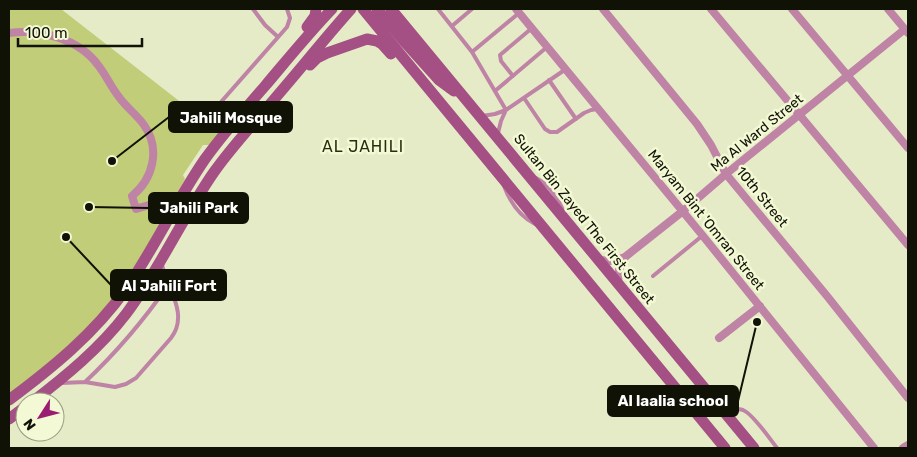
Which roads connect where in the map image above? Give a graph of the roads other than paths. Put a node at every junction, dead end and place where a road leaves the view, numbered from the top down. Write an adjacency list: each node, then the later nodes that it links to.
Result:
1 (253, 9): 20 (lane)
2 (287, 9): 20 (lane)
3 (316, 9): 28 (main road)
4 (332, 9): 28 (main road)
5 (351, 9): 30 (main road)
6 (363, 9): 26 (main road)
7 (377, 9): 31 (main road)
8 (391, 9): 31 (main road, Sultan Bin Zayed The First Street)
9 (438, 9): 16 (lane)
10 (472, 9): 16 (lane)
11 (603, 9): 41 (street, 10th Street)
12 (710, 9): 36 (street)
13 (792, 9): 24 (street)
14 (888, 9): 18 (street)
15 (518, 11): 17 (street, Maryam Bint 'Omran Street); 22 (lane)
16 (452, 26): 22 (lane)
17 (532, 28): 21 (street, Maryam Bint 'Omran Street); 25 (lane)
18 (907, 31): 24 (street, Ma Al Ward Street)
19 (9, 33): 42 (street)
20 (278, 37): 38 (lane)
21 (548, 47): 23 (street, Maryam Bint 'Omran Street); 25 (lane)
22 (472, 52): 29 (lane)
23 (566, 69): 27 (lane); 33 (street, Maryam Bint 'Omran Street)
24 (848, 75): 36 (street, Ma Al Ward Street); 40 (street)
25 (513, 76): 29 (lane)
26 (421, 79): 30 (main road); 61 (main road)
27 (549, 80): 32 (lane); 37 (lane)
28 (266, 85): 38 (main road)
29 (496, 91): 34 (lane)
30 (276, 96): 47 (main road)
31 (464, 96): 35 (main road, Sultan Bin Zayed The First Street)
32 (524, 98): 34 (lane); 37 (lane)
33 (600, 109): 37 (lane); 43 (street, Maryam Bint 'Omran Street)
34 (506, 110): 35 (lane); 39 (lane)
35 (480, 115): 39 (main road, Sultan Bin Zayed The First Street)
36 (800, 115): 41 (street, Ma Al Ward Street); 45 (street)
37 (576, 119)
38 (229, 128): 42 (main road)
39 (498, 138): 48 (main road, Sultan Bin Zayed The First Street)
40 (908, 148)
41 (726, 174): 43 (street, Ma Al Ward Street); 57 (street, 10th Street)
42 (174, 207): 58 (main road)
43 (683, 211): 44 (street, Maryam Bint 'Omran Street); 46 (street, Ma Al Ward Street)
44 (703, 236): 49 (lane); 52 (street, Maryam Bint 'Omran Street)
45 (908, 245)
46 (625, 257): 48 (street); 51 (street)
47 (161, 260): 50 (lane); 55 (main road)
48 (599, 260): 51 (main road, Sultan Bin Zayed The First Street)
49 (653, 276)
50 (168, 284): 54 (lane); 54 (lane)
51 (618, 284): 59 (main road, Sultan Bin Zayed The First Street)
52 (760, 306): 53 (street); 64 (street, Maryam Bint 'Omran Street)
53 (719, 338)
54 (85, 382): 55 (lane)
55 (54, 385): 56 (main road)
56 (45, 392)
57 (908, 398)
58 (9, 400)
59 (722, 411): 62 (main road, Sultan Bin Zayed The First Street); 63 (lane)
60 (908, 444): 65 (street)
61 (725, 448)
62 (754, 448)
63 (777, 448)
64 (874, 448)
65 (903, 448)

